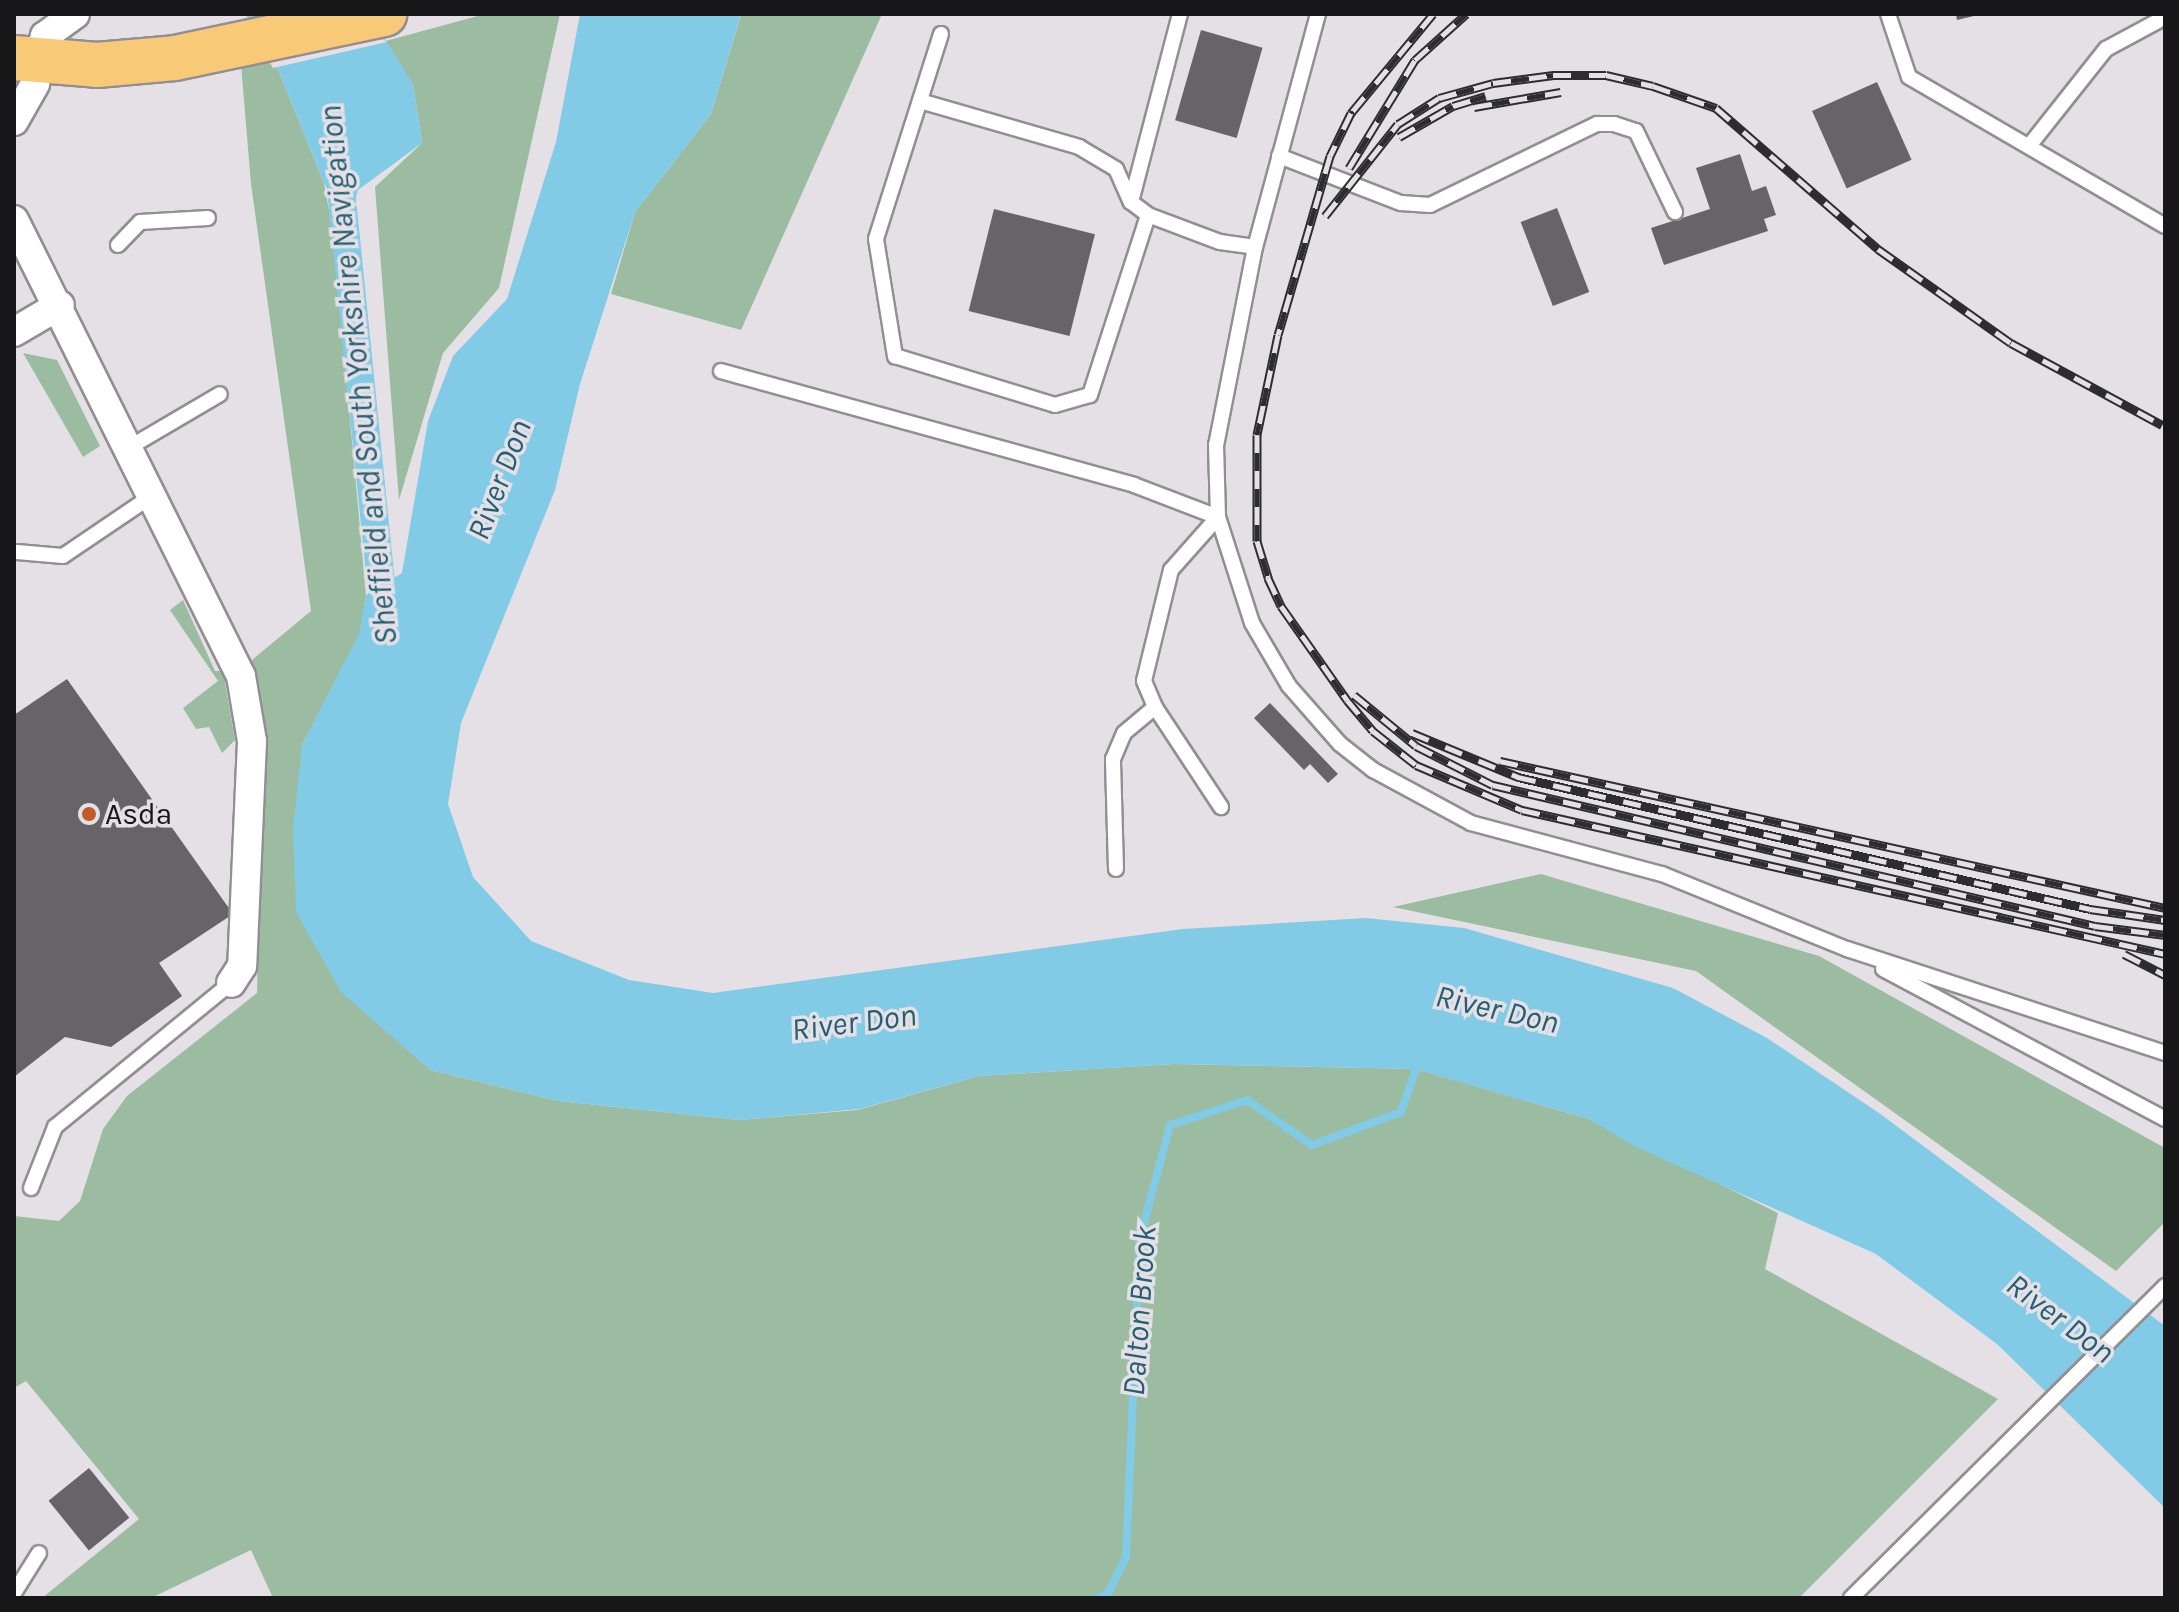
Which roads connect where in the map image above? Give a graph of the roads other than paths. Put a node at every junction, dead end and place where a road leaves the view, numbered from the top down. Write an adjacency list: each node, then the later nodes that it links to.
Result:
1 (75, 14): 8 (street)
2 (384, 14): 8 (main road)
3 (1180, 14): 12 (lane)
4 (1318, 14): 11 (lane)
5 (1888, 14): 10 (lane)
6 (2158, 21): 10 (lane)
7 (941, 34): 9 (lane)
8 (23, 82)
9 (920, 101): 12 (lane); 14 (lane)
10 (2029, 146): 17 (lane)
11 (1279, 156): 13 (lane); 19 (lane)
12 (1131, 202): 14 (lane)
13 (1675, 212)
14 (1148, 215): 19 (lane)
15 (208, 218): 18 (lane)
16 (14, 220): 20 (street)
17 (2165, 226)
18 (118, 245)
19 (1255, 247): 26 (lane)
20 (60, 305): 21 (street); 24 (street)
21 (14, 332)
22 (721, 371): 26 (lane)
23 (220, 394): 24 (lane)
24 (130, 447): 25 (street)
25 (154, 494): 27 (lane); 32 (street)
26 (1218, 517): 28 (lane); 31 (lane)
27 (17, 552)
28 (1155, 707): 29 (lane); 30 (lane)
29 (1221, 807)
30 (1116, 869)
31 (1847, 949): 33 (lane); 34 (lane)
32 (231, 983): 35 (lane)
33 (2165, 1053)
34 (2165, 1119)
35 (31, 1188)
36 (2160, 1291): 39 (lane)
37 (39, 1553): 38 (lane)
38 (14, 1593)
39 (1851, 1598)

